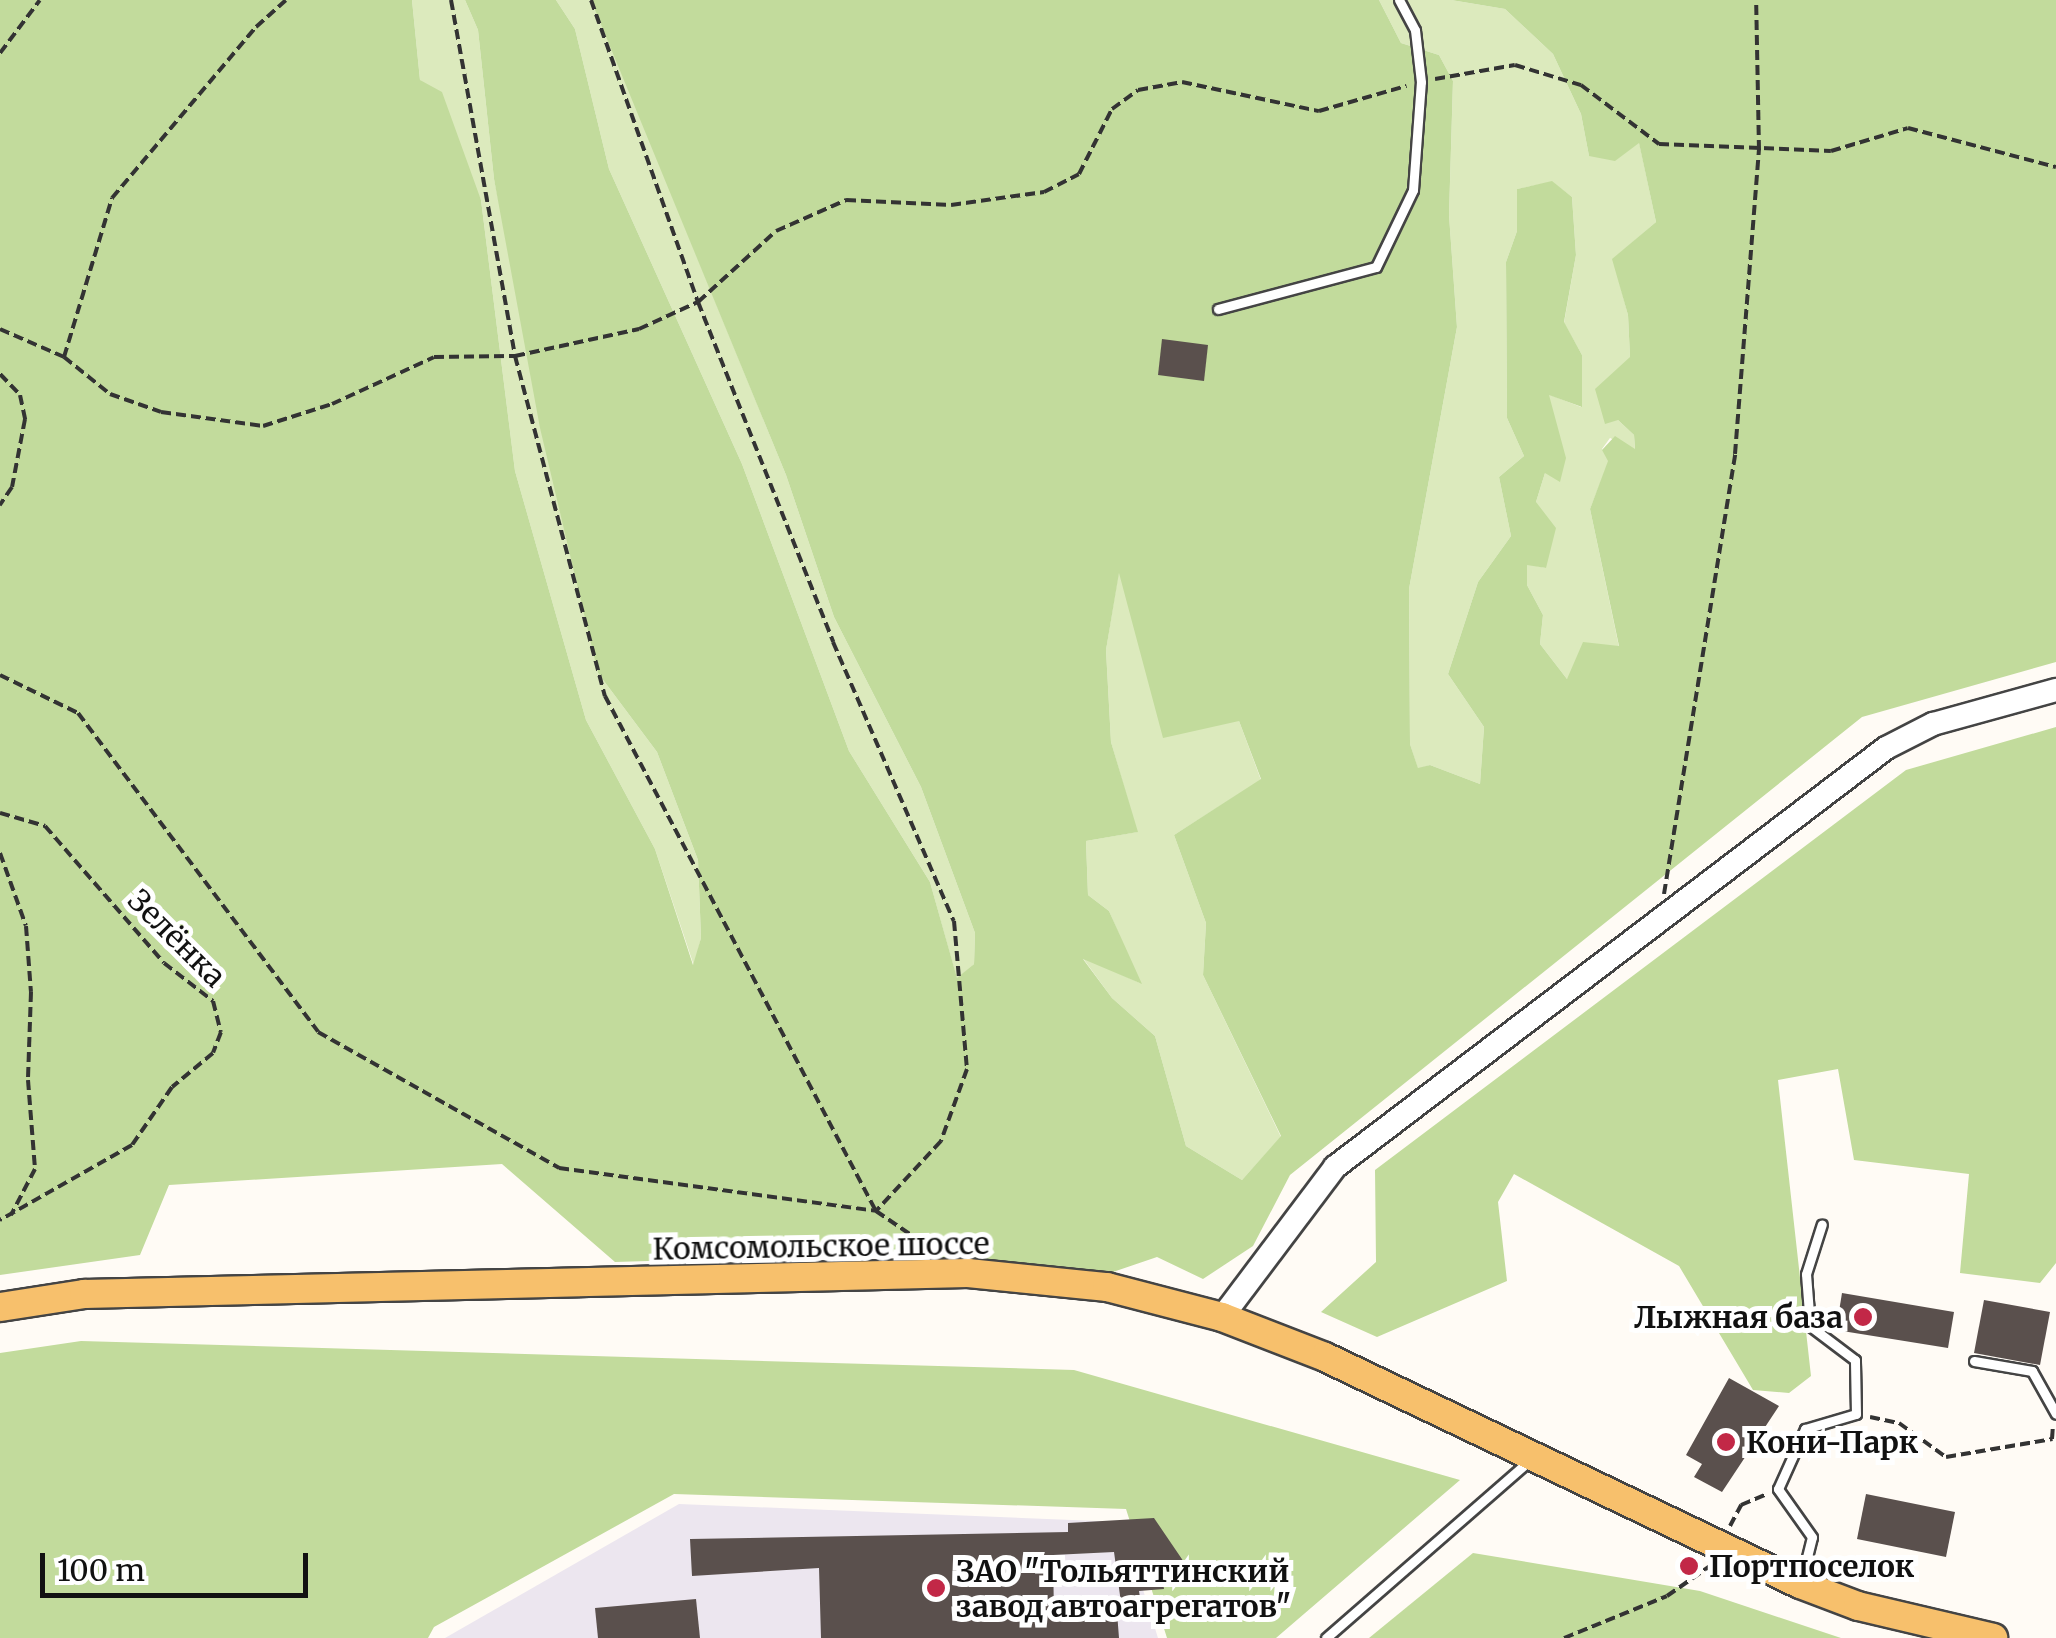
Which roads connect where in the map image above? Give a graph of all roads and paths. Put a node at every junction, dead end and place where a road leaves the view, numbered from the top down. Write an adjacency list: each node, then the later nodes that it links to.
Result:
1 (40, 0): 7 (path)
2 (286, 0): 15 (path)
3 (451, 0): 14 (path)
4 (591, 0): 11 (path)
5 (1399, 0): 8 (lane)
6 (1756, 0): 9 (path)
7 (0, 53)
8 (1421, 82): 9 (path); 11 (path); 12 (lane)
9 (1758, 150): 10 (path); 22 (path)
10 (2056, 166)
11 (698, 302): 14 (path); 23 (path)
12 (1218, 309)
13 (0, 328): 15 (path)
14 (515, 356): 15 (path); 23 (path)
15 (64, 357)
16 (0, 374): 17 (path)
17 (0, 505)
18 (0, 676): 23 (path)
19 (2056, 690): 22 (street)
20 (0, 813): 24 (path, Зелёнка)
21 (0, 853): 24 (path)
22 (1659, 920): 29 (street)
23 (876, 1211): 27 (path)
24 (11, 1215): 25 (path, Зелёнка)
25 (0, 1220)
26 (1822, 1224): 31 (lane)
27 (938, 1252)
28 (0, 1307): 29 (main road, Комсомольское шоссе)
29 (1222, 1317): 33 (main road, Комсомольское шоссе)
30 (1974, 1361): 32 (lane)
31 (1856, 1414): 32 (path); 35 (lane)
32 (2055, 1414)
33 (1536, 1455): 35 (main road, Комсомольское шоссе); 36 (lane)
34 (1688, 1581): 37 (path)
35 (1800, 1584): 38 (main road, Комсомольское шоссе)
36 (1326, 1638)
37 (1564, 1638)
38 (1993, 1638)

